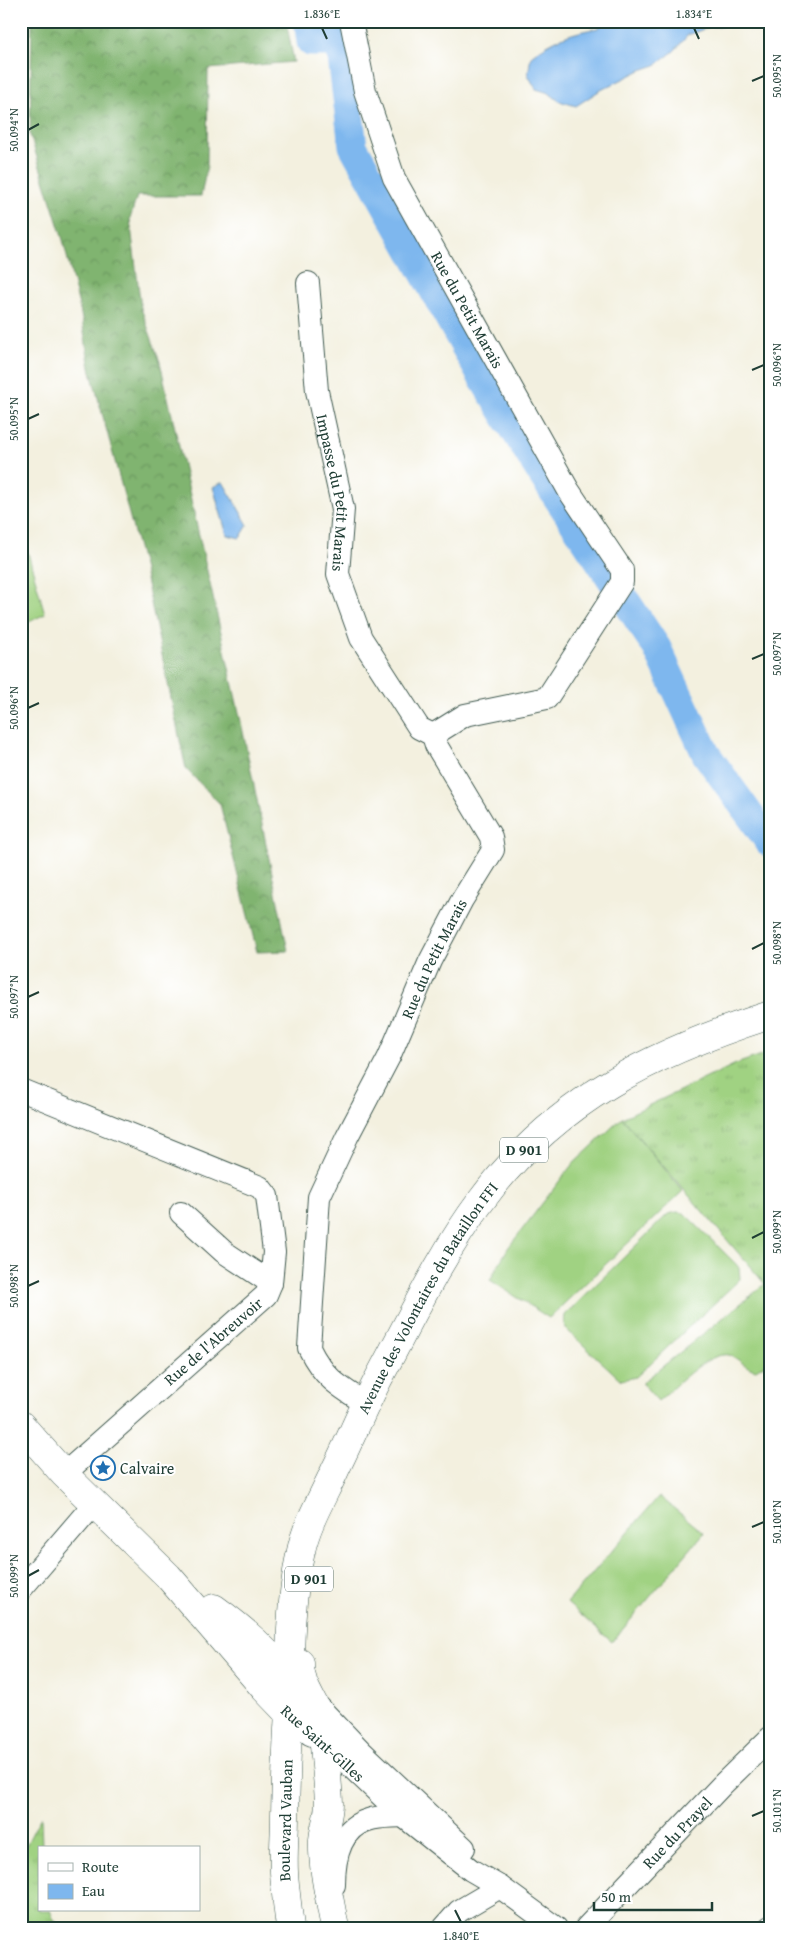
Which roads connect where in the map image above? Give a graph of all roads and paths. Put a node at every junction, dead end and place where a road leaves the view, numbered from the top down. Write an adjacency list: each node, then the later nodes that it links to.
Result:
1 (351, 21): 3 (street, Rue du Petit Marais)
2 (308, 283): 3 (street, Impasse du Petit Marais)
3 (433, 734): 8 (street, Rue du Petit Marais)
4 (770, 1015): 8 (main road, Avenue des Volontaires du Bataillon FFI / D 901)
5 (21, 1090): 7 (street, Rue de l'Abreuvoir)
6 (181, 1213): 7 (street)
7 (271, 1284): 11 (street, Rue de l'Abreuvoir)
8 (365, 1403): 10 (main road, Avenue des Volontaires du Bataillon FFI / D 901)
9 (21, 1425): 11 (main road, Rue Saint-Gilles)
10 (338, 1465): 15 (main road, Avenue des Volontaires du Bataillon FFI); 18 (main road, Avenue des Volontaires du Bataillon FFI / D 901)
11 (64, 1474): 12 (main road, Rue Saint-Gilles)
12 (94, 1504): 13 (main road, Rue Saint-Gilles); 14 (street)
13 (168, 1576): 16 (main road, Rue Saint-Gilles); 17 (main road, Rue Saint-Gilles)
14 (21, 1588)
15 (292, 1638): 16 (main road); 18 (main road, Avenue des Volontaires du Bataillon FFI)
16 (265, 1652): 18 (main road, Rue Saint-Gilles)
17 (264, 1688): 18 (main road, Rue Saint-Gilles); 21 (main road)
18 (296, 1697): 20 (main road, Avenue des Volontaires du Bataillon FFI / D 901); 21 (main road, Boulevard Vauban / D 901); 23 (street, Rue Saint-Gilles)
19 (770, 1738): 28 (street, Rue du Prayel)
20 (322, 1739): 22 (street, Rue Saint-Gilles); 24 (main road, D 901)
21 (286, 1775): 25 (main road, Boulevard Vauban / D 901)
22 (403, 1816): 23 (street, Rue Saint-Gilles); 24 (street)
23 (500, 1887): 26 (street); 27 (street, Rue Saint-Gilles)
24 (334, 1923)
25 (290, 1928)
26 (444, 1928)
27 (556, 1928)
28 (586, 1928)

